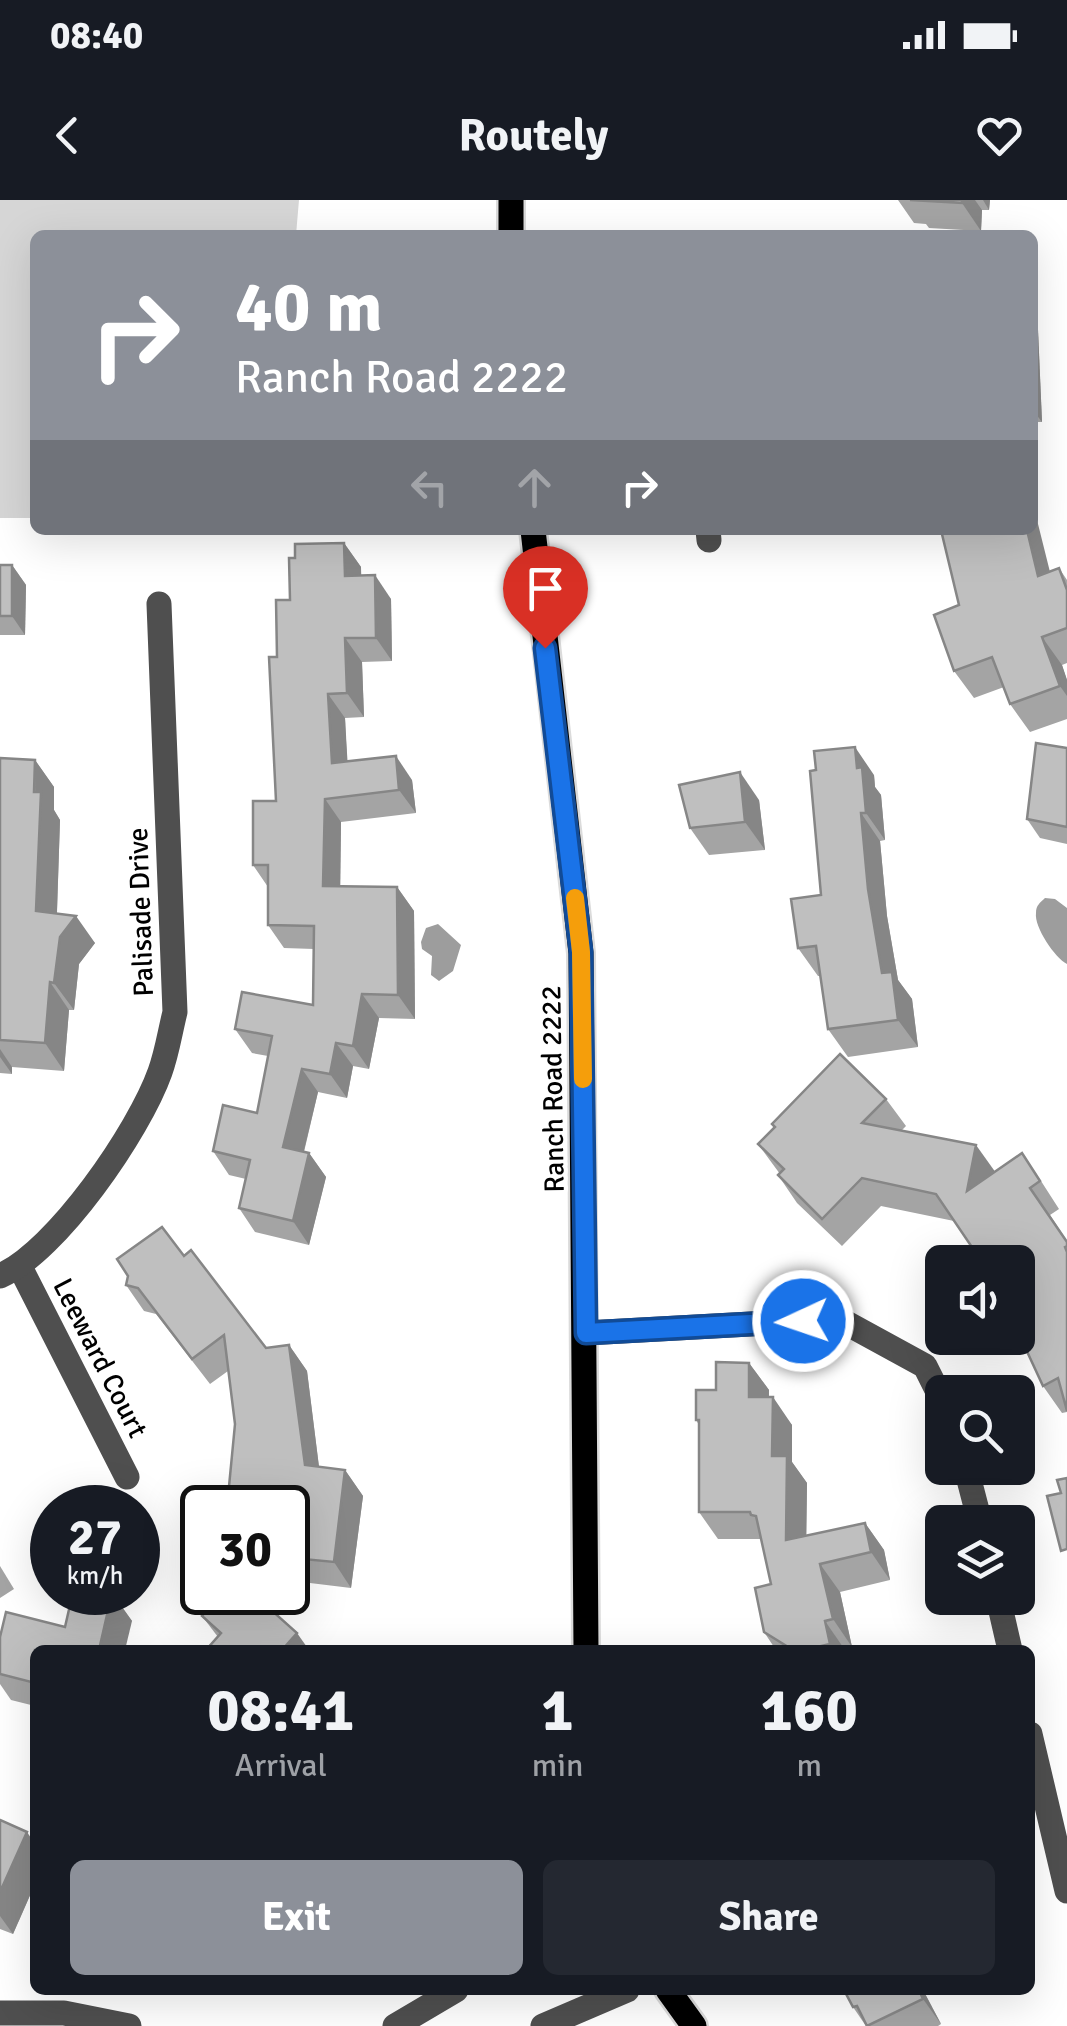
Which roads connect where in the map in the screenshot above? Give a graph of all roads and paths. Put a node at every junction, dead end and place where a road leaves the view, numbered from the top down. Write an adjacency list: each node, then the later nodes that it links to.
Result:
1 (511, 200): 2 (main road)
2 (510, 230)
3 (533, 535): 6 (main road, Ranch Road 2222)
4 (159, 604): 5 (street, Palisade Drive)
5 (10, 1272): 8 (street, Leeward Court)
6 (586, 1333): 7 (street); 10 (main road, Ranch Road 2222)
7 (930, 1375)
8 (127, 1477)
9 (1002, 1615): 11 (street)
10 (586, 1645)
11 (1009, 1645)
12 (1035, 1755): 13 (street)
13 (1067, 1891)
14 (448, 1995): 19 (street)
15 (615, 1995): 20 (street)
16 (672, 1995): 21 (main road)
17 (0, 2013): 18 (street)
18 (129, 2026)
19 (395, 2026)
20 (542, 2026)
21 (694, 2026)

